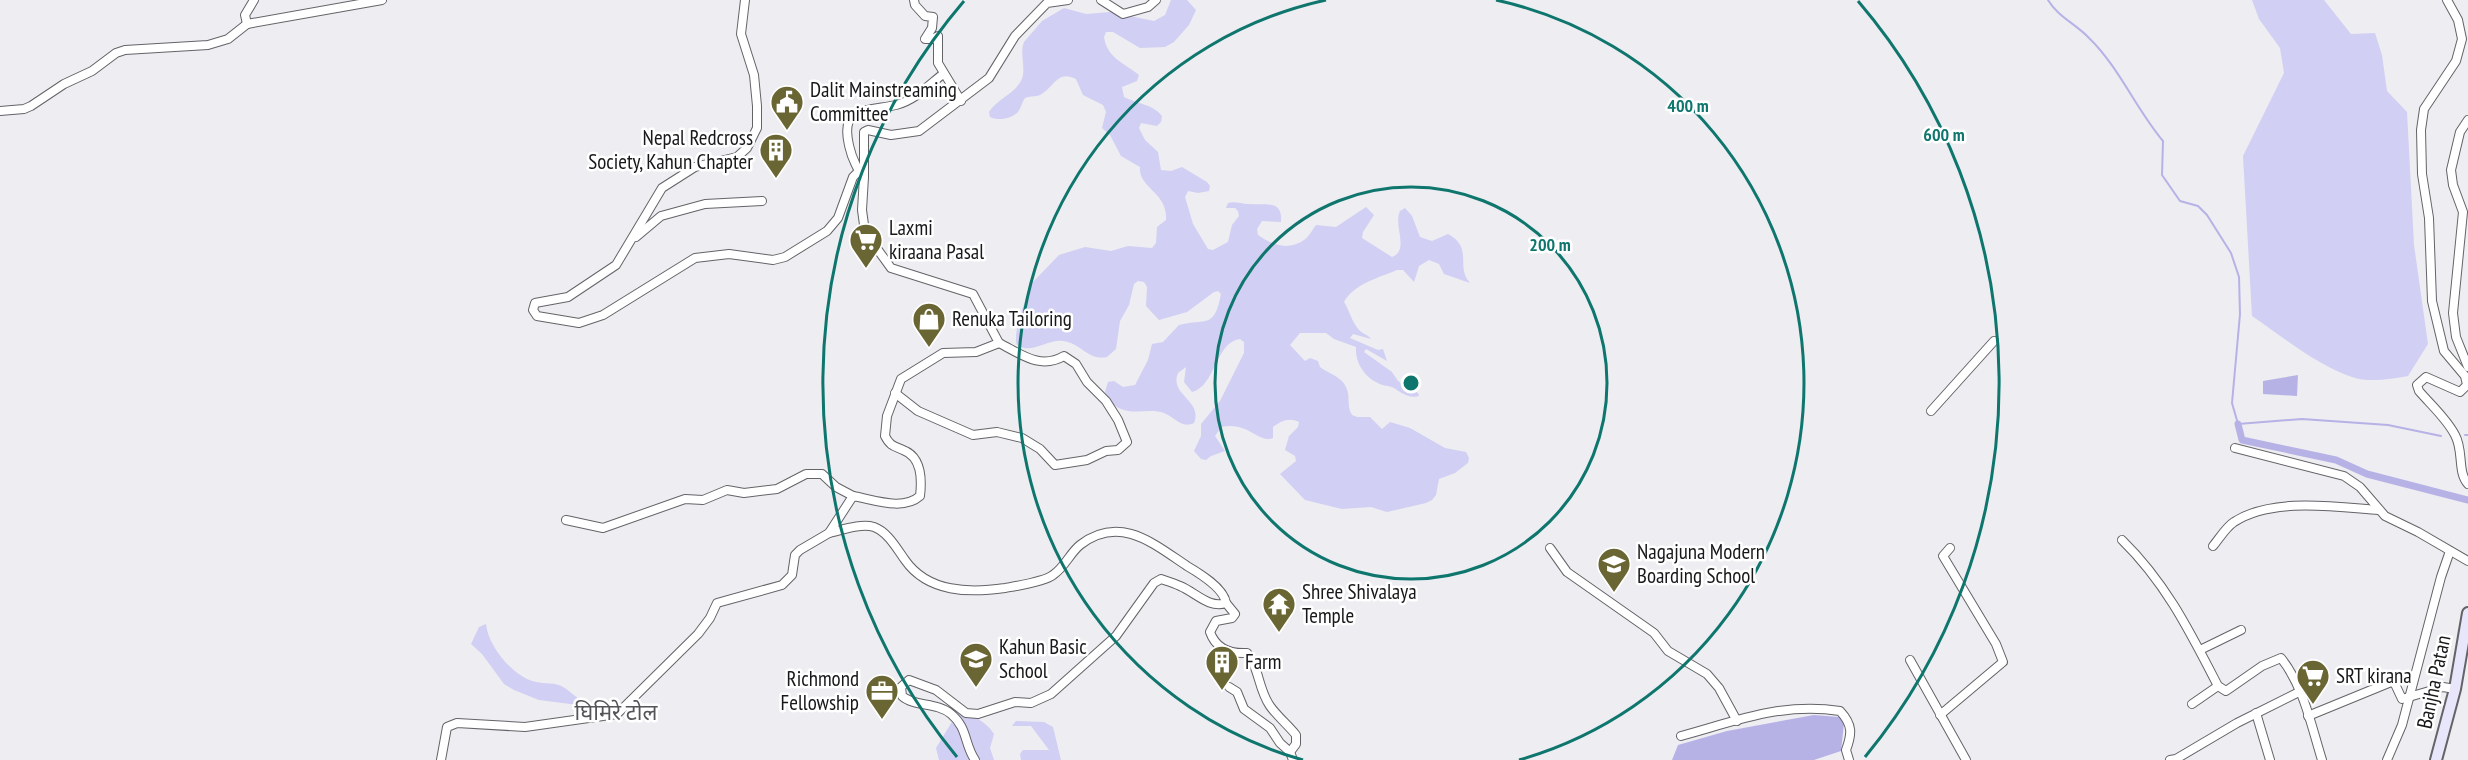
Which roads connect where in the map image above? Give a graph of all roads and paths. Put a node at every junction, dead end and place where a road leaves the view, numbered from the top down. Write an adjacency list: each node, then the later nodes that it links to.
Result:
1 (254, 0): 9 (street)
2 (382, 0): 9 (street)
3 (745, 0): 16 (street)
4 (914, 0): 10 (street)
5 (1068, 0): 11 (street)
6 (1101, 0): 7 (street)
7 (1156, 0)
8 (2447, 0): 20 (street)
9 (247, 24): 12 (street)
10 (943, 74): 11 (street); 14 (street)
11 (961, 101): 14 (street)
12 (0, 111)
13 (2468, 120): 19 (street)
14 (861, 175): 16 (street); 18 (street)
15 (762, 201): 16 (street)
16 (633, 239)
17 (1994, 341): 22 (street)
18 (999, 343): 21 (street); 21 (street)
19 (2468, 367)
20 (2467, 375): 24 (street)
21 (895, 393): 25 (street)
22 (1932, 411)
23 (2235, 448): 26 (street)
24 (2468, 484)
25 (853, 496): 27 (street); 28 (street)
26 (2379, 510): 30 (street); 33 (street)
27 (566, 520)
28 (829, 533): 35 (street); 52 (street)
29 (2122, 540): 38 (street)
30 (2213, 546)
31 (1550, 548): 49 (street)
32 (1950, 548): 47 (street)
33 (2450, 551): 34 (street); 44 (street)
34 (2468, 561)
35 (1226, 603): 51 (street); 53 (street)
36 (2468, 613): 42 (main road, Banjha Patan)
37 (2241, 630): 38 (street)
38 (2200, 650): 40 (street)
39 (1910, 660): 47 (street)
40 (2218, 686): 43 (street); 45 (street)
41 (1229, 687): 51 (street)
42 (2455, 689): 44 (street); 60 (main road, Banjha Patan)
43 (2301, 691): 46 (street); 48 (street)
44 (2410, 698): 48 (street); 59 (street)
45 (2192, 704)
46 (2256, 712): 56 (street); 57 (street)
47 (1940, 715): 55 (street)
48 (2308, 716): 58 (street)
49 (1737, 721): 50 (street); 54 (street)
50 (1681, 736)
51 (1292, 756)
52 (441, 760)
53 (975, 760)
54 (1849, 760)
55 (1966, 760)
56 (2169, 760)
57 (2270, 760)
58 (2322, 760)
59 (2387, 760)
60 (2436, 760)

